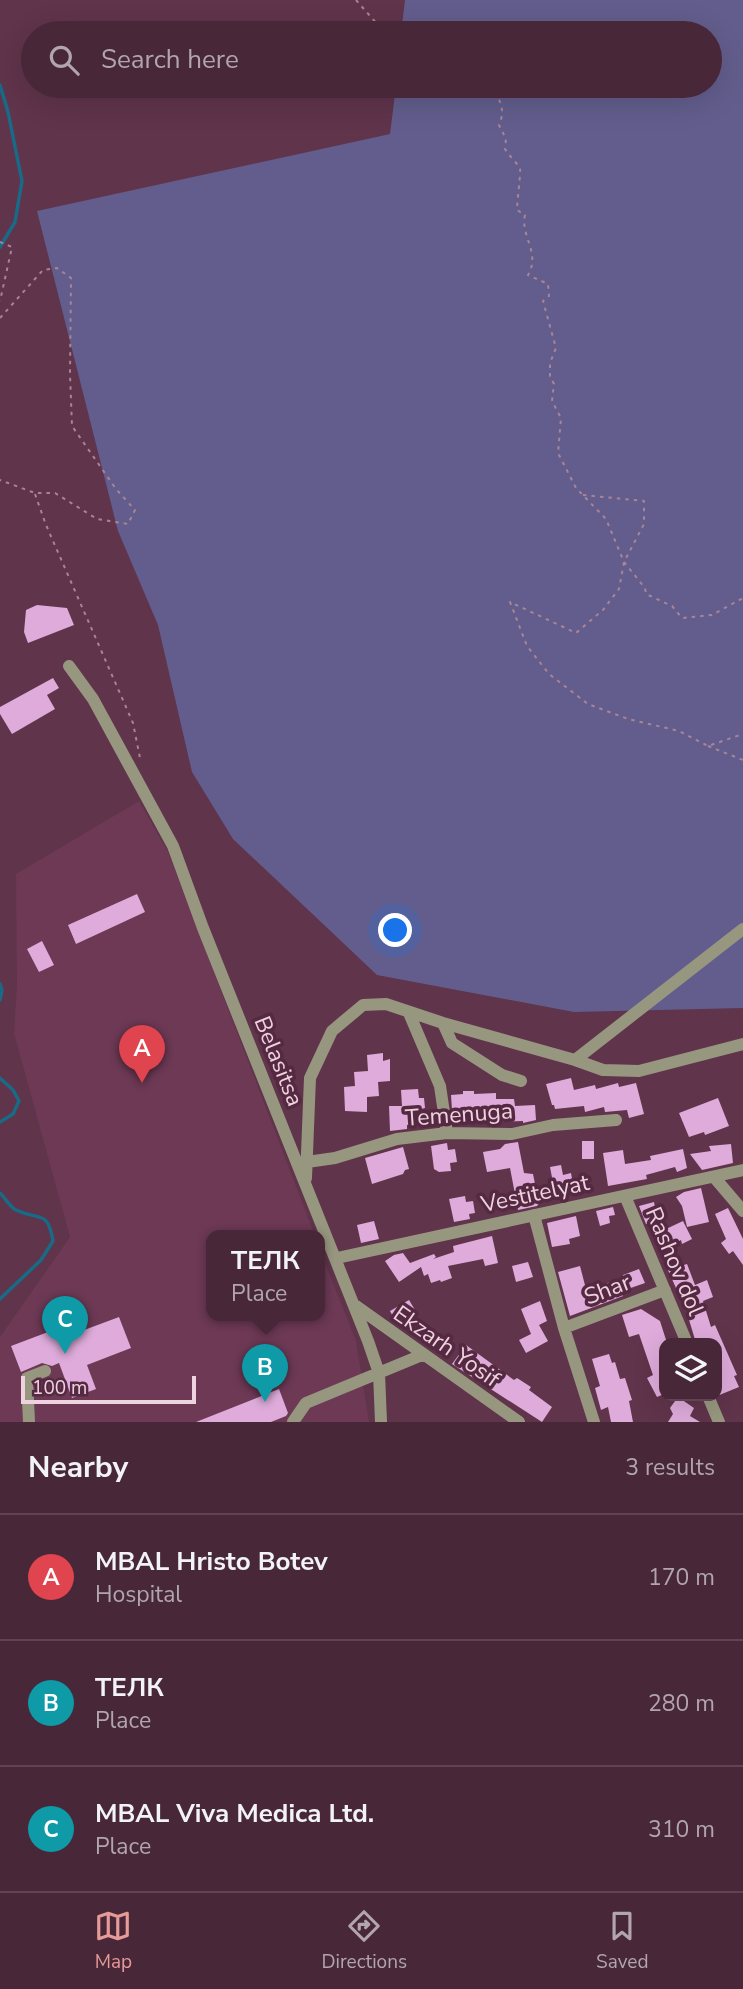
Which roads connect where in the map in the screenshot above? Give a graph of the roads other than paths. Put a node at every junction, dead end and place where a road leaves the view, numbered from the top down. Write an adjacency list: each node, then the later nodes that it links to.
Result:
1 (69, 666): 13 (street, Belasitsa)
2 (743, 929): 6 (street)
3 (410, 1013): 4 (street); 9 (street); 10 (street)
4 (443, 1023): 6 (street); 7 (street)
5 (743, 1044): 6 (street)
6 (575, 1060)
7 (521, 1081)
8 (616, 1120): 9 (street, Temenuga)
9 (447, 1133): 10 (street, Temenuga)
10 (307, 1162): 13 (street)
11 (743, 1170): 12 (street, Vestitelyat)
12 (714, 1177): 14 (street, Vestitelyat); 15 (street)
13 (306, 1185): 17 (street, Belasitsa)
14 (625, 1196): 16 (street, Vestitelyat); 18 (street, Rashov dol)
15 (743, 1211)
16 (534, 1215): 17 (street, Vestitelyat); 20 (street)
17 (337, 1258): 19 (street, Belasitsa)
18 (665, 1290): 20 (street, Shar); 21 (street, Rashov dol)
19 (353, 1303): 22 (street, Ekzarh Yosif); 24 (street, Belasitsa)
20 (564, 1328): 30 (street)
21 (685, 1338)
22 (422, 1355): 24 (street); 29 (street, Ekzarh Yosif)
23 (44, 1371): 26 (street)
24 (379, 1373): 27 (street); 28 (street, Belasitsa)
25 (710, 1401): 31 (street)
26 (29, 1422)
27 (293, 1422)
28 (381, 1422)
29 (519, 1422)
30 (594, 1422)
31 (719, 1422)

